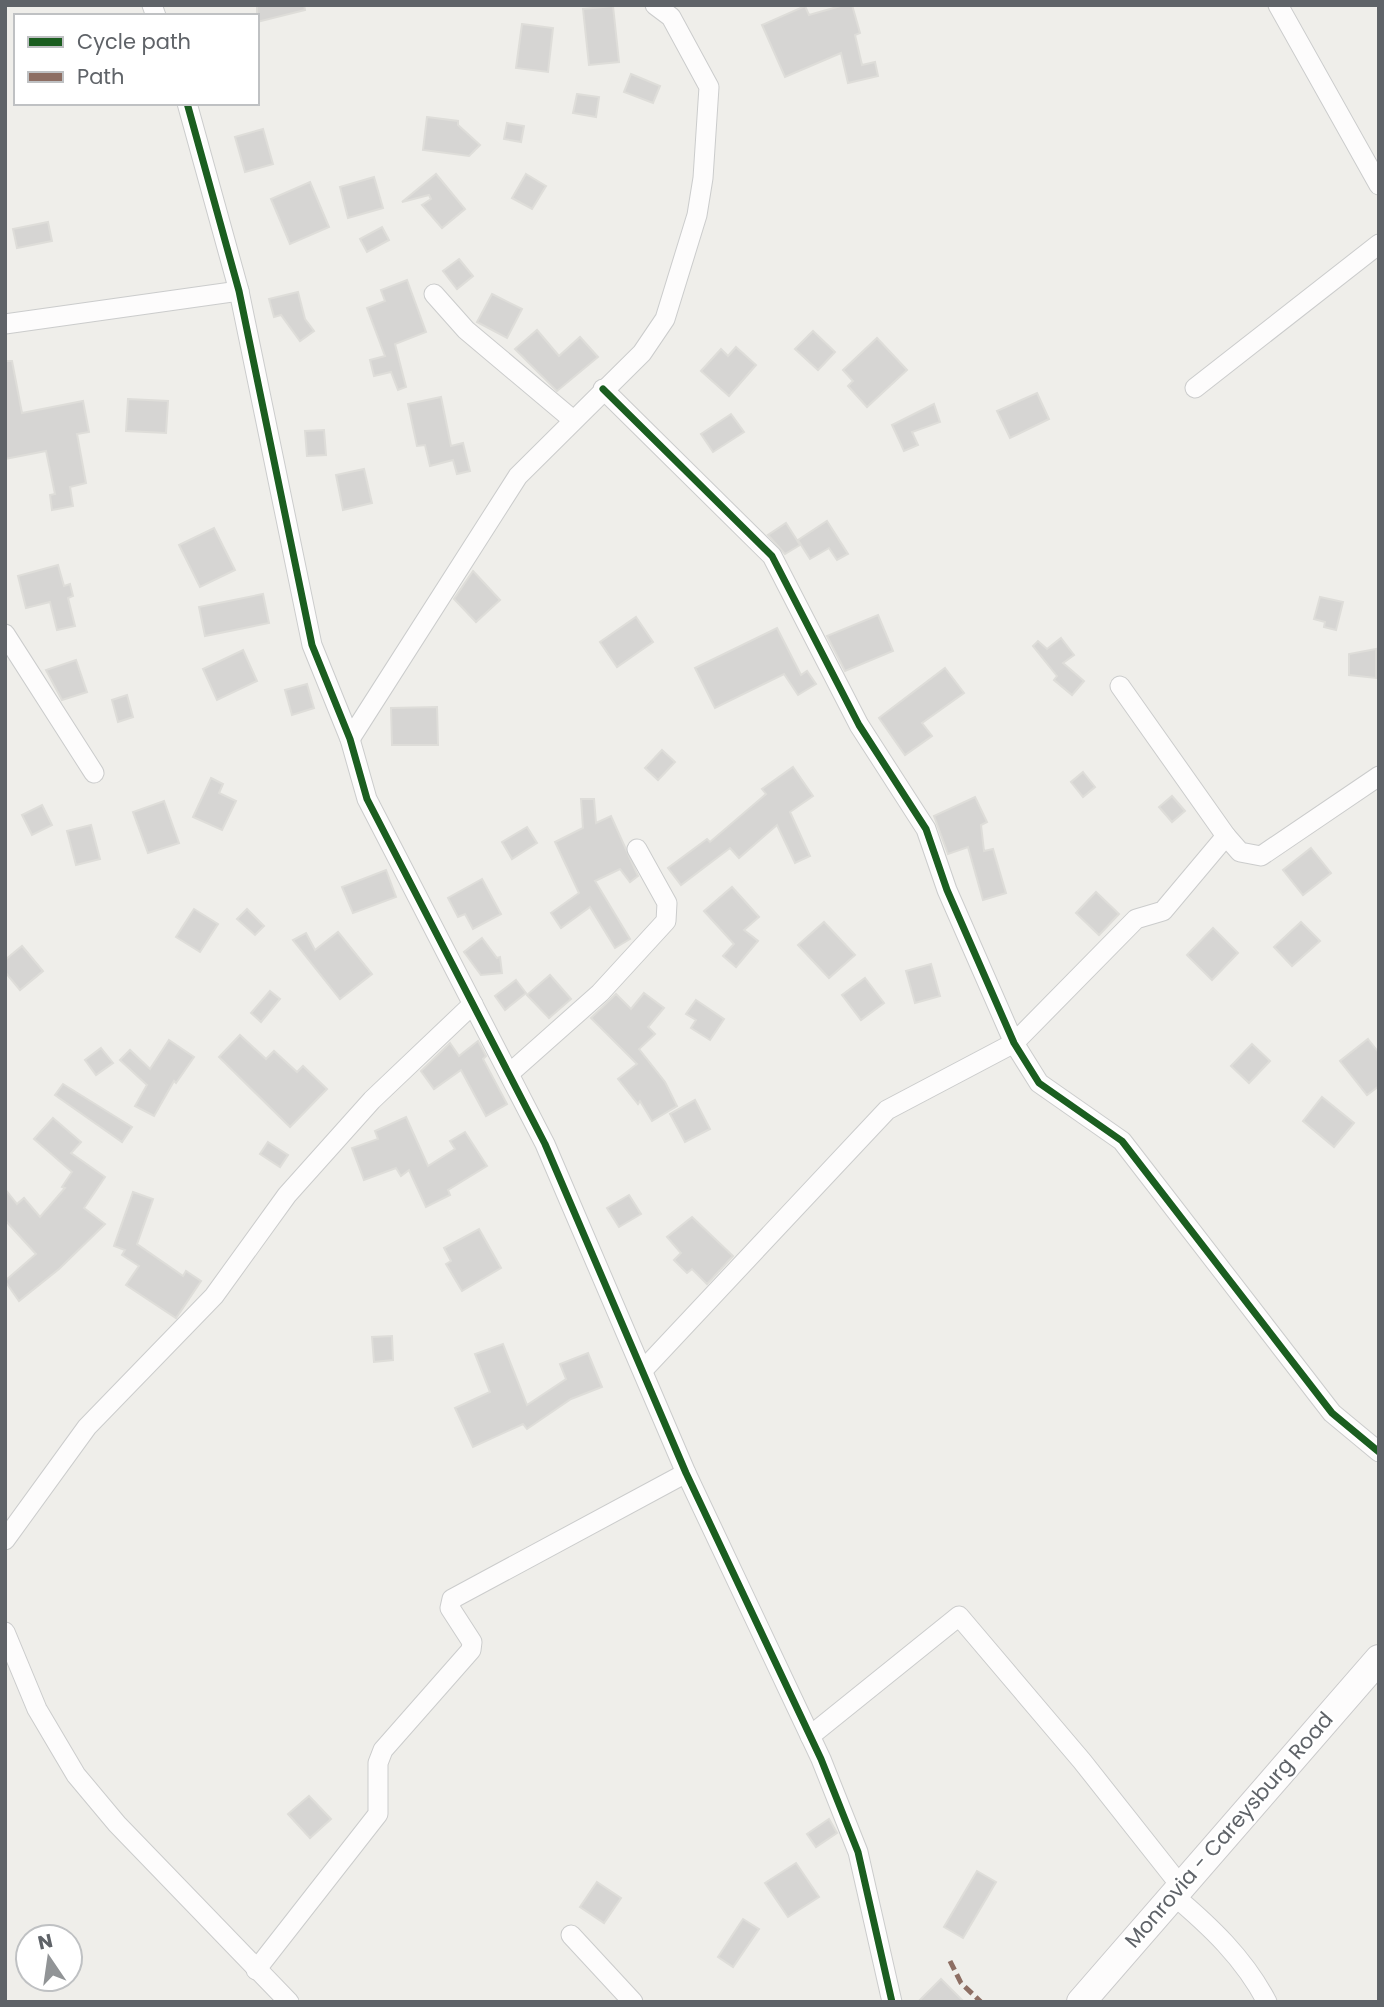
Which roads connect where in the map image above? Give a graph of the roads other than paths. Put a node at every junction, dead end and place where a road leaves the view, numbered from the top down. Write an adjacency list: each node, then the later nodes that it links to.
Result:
1 (655, 5): 10 (street)
2 (1278, 5): 4 (street)
3 (188, 105): 6 (street)
4 (1379, 185)
5 (1379, 244): 9 (street)
6 (239, 291): 8 (street); 14 (street)
7 (435, 294): 11 (street)
8 (5, 324)
9 (1195, 388)
10 (603, 389): 11 (street); 20 (street)
11 (573, 420): 14 (street)
12 (5, 634): 15 (street)
13 (1120, 686): 17 (street)
14 (350, 739): 19 (street)
15 (94, 773)
16 (1379, 776): 17 (street)
17 (1226, 836): 20 (street)
18 (638, 849): 21 (street)
19 (473, 1004): 21 (street); 25 (street)
20 (1014, 1043): 22 (street); 23 (street)
21 (510, 1073): 22 (street)
22 (644, 1369): 24 (street)
23 (1379, 1452)
24 (686, 1472): 28 (street); 31 (street)
25 (5, 1540)
26 (5, 1632): 31 (street)
27 (1379, 1659): 29 (main road, Monrovia - Careysburg Road)
28 (810, 1736): 29 (street); 35 (street)
29 (1176, 1890): 36 (main road, Monrovia - Careysburg Road); 37 (street)
30 (571, 1935): 34 (street)
31 (262, 1977): 32 (street); 33 (street)
32 (259, 2002)
33 (289, 2002)
34 (633, 2002)
35 (892, 2002)
36 (1081, 2002)
37 (1267, 2002)

